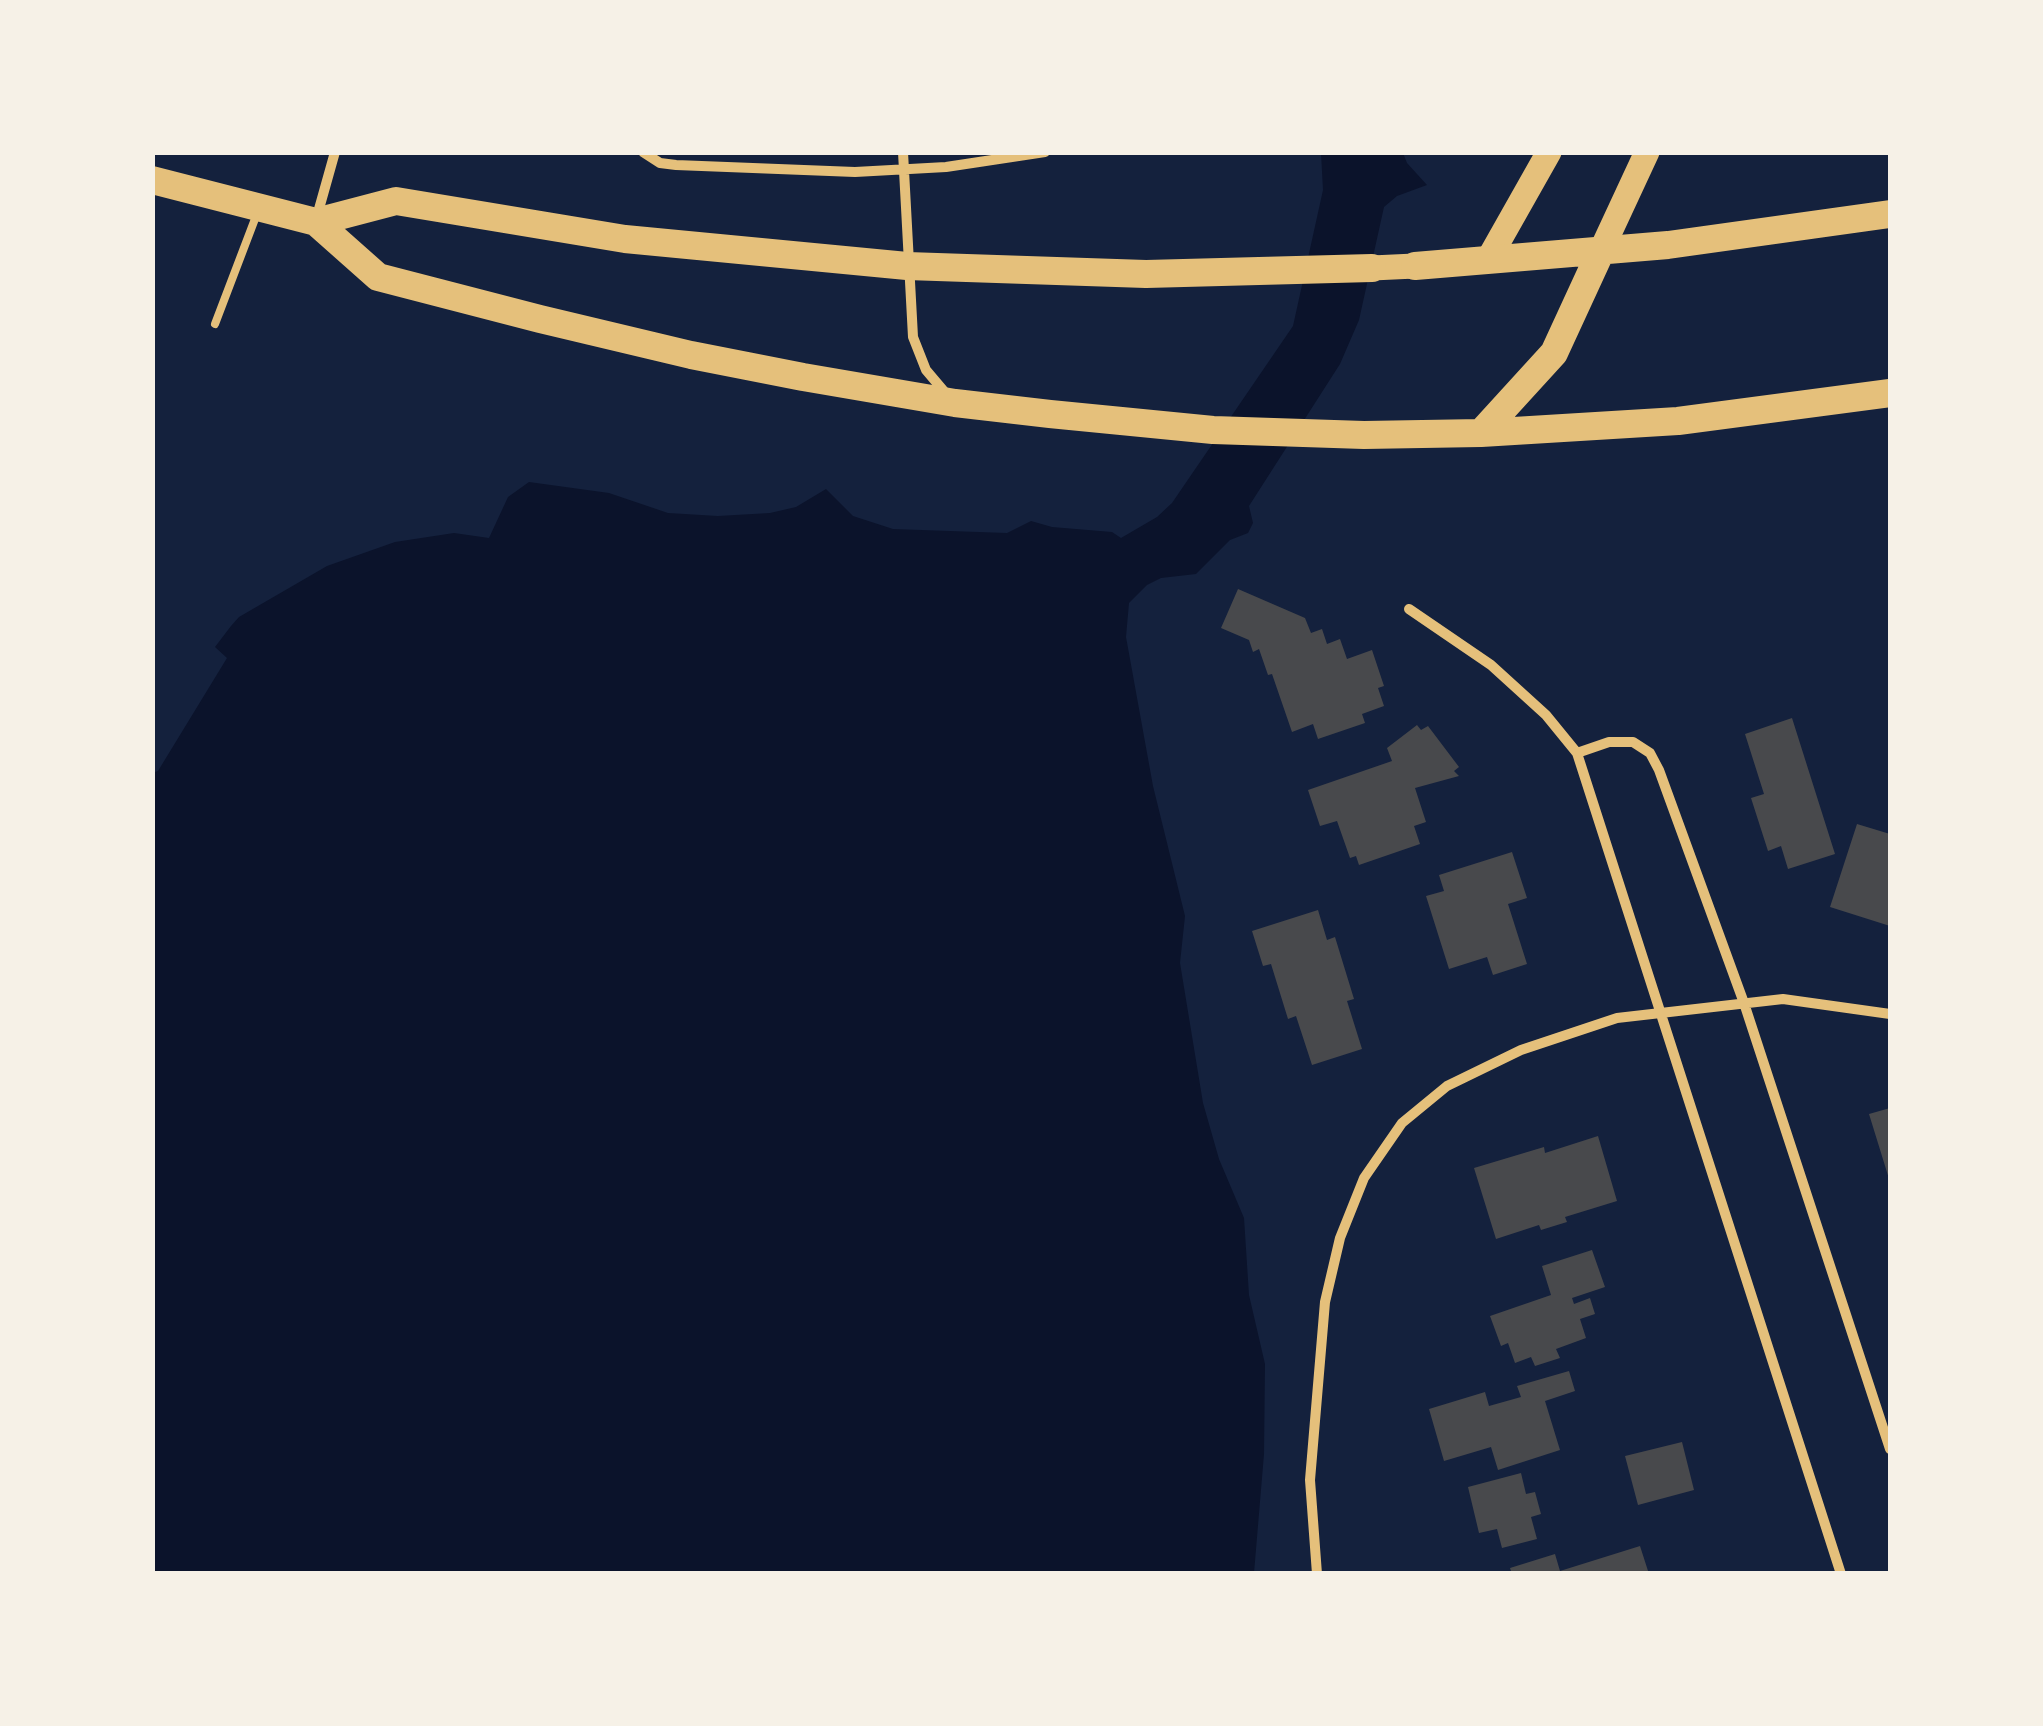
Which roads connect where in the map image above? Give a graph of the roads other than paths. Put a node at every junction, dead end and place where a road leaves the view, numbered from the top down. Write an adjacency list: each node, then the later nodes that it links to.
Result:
1 (335, 152): 11 (street)
2 (644, 152): 7 (street)
3 (903, 152): 7 (street)
4 (1045, 152): 7 (street)
5 (1549, 152): 13 (main road)
6 (1648, 152): 12 (main road)
7 (904, 170): 14 (street)
8 (152, 180): 9 (highway)
9 (260, 207): 11 (highway); 17 (lane)
10 (1890, 214): 12 (highway)
11 (316, 222): 14 (highway); 19 (highway)
12 (1602, 251): 13 (highway); 20 (highway)
13 (1488, 260): 15 (highway)
14 (907, 266): 16 (highway); 19 (street)
15 (1415, 266): 16 (main road)
16 (1372, 268)
17 (215, 324)
18 (1890, 393): 20 (highway)
19 (955, 402): 20 (highway)
20 (1481, 433)
21 (1409, 609): 22 (street)
22 (1577, 753): 23 (street); 24 (street)
23 (1744, 1003): 24 (street); 25 (street); 26 (street)
24 (1662, 1011): 27 (street); 28 (street)
25 (1890, 1014)
26 (1890, 1449)
27 (1317, 1574)
28 (1842, 1574)

